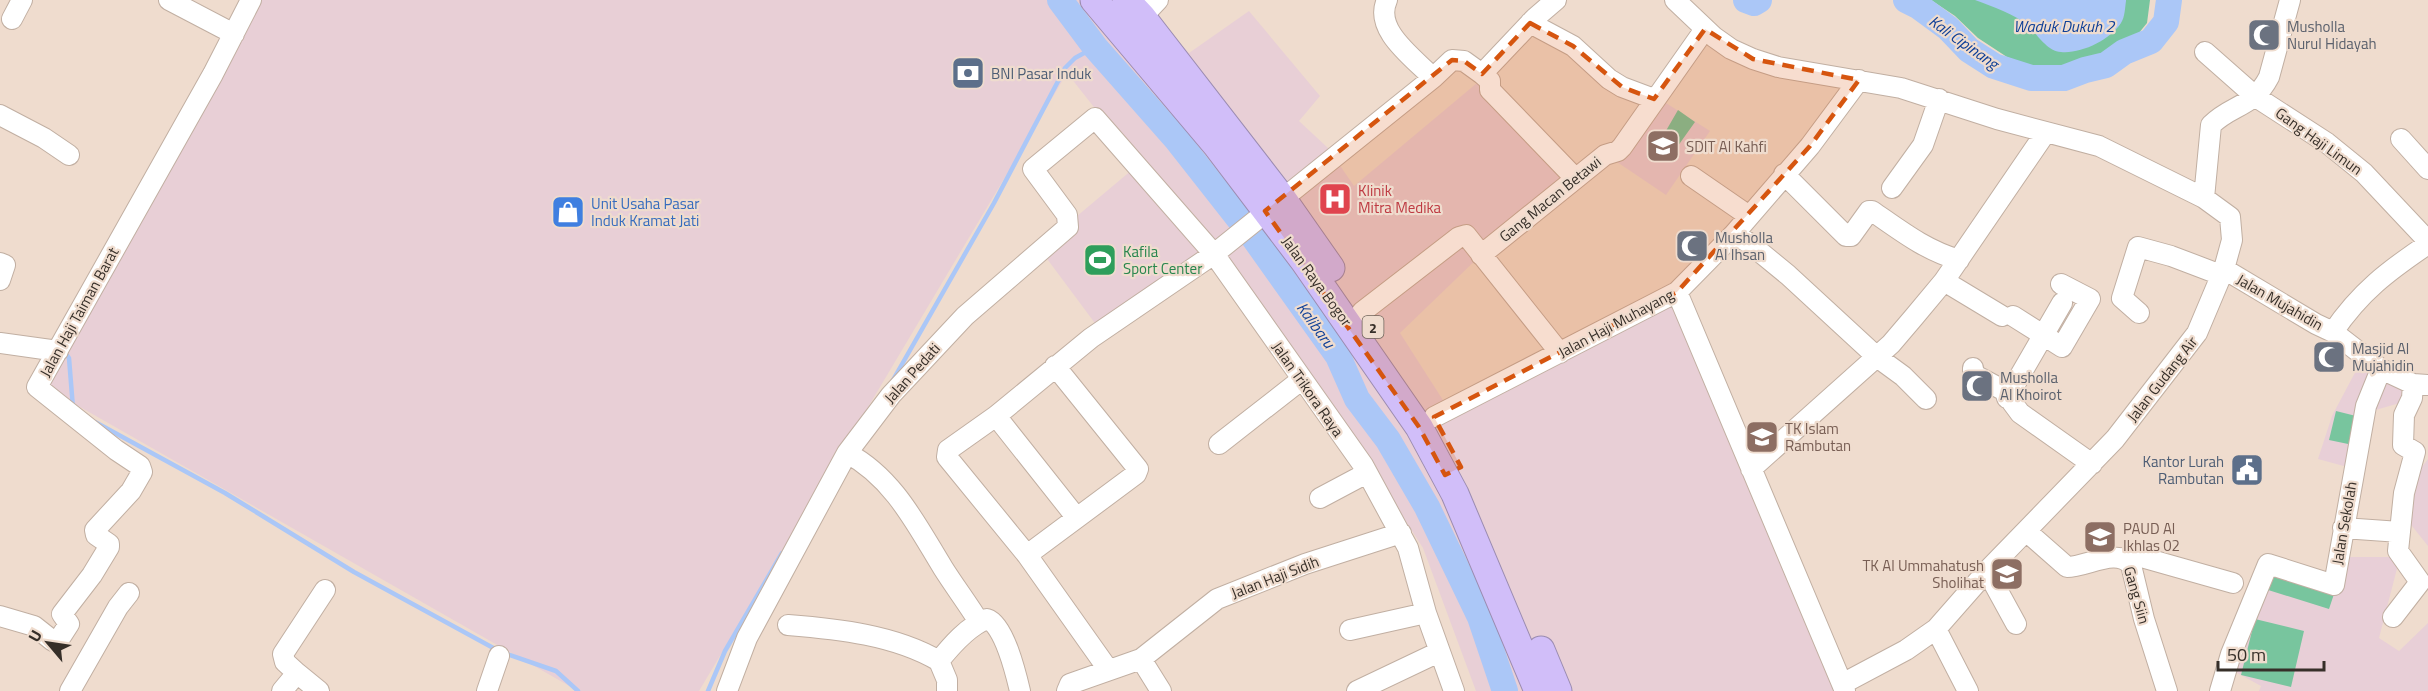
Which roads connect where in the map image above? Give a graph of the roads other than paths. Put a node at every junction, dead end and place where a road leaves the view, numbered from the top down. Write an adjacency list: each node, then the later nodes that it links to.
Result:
1 (22, 0): 10 (street)
2 (169, 0): 13 (street)
3 (251, 0): 13 (street, Jalan Haji Taiman Barat)
4 (1094, 0): 32 (highway, Jalan Raya Bogor / 2)
5 (1387, 0): 16 (street)
6 (1556, 0): 11 (street)
7 (1675, 0): 12 (street, Jalan Gudang Air)
8 (2290, 0): 18 (street)
9 (1142, 6): 32 (highway, Jalan Raya Bogor / 2)
10 (12, 19)
11 (1530, 23): 15 (street); 19 (street)
12 (1705, 29): 17 (street, Jalan Gudang Air); 19 (street, Gang Macan Betawi)
13 (234, 34): 49 (street, Jalan Haji Taiman Barat)
14 (2205, 52): 18 (street, Gang Haji Limun)
15 (1482, 74): 16 (street); 29 (street)
16 (1433, 78): 32 (street)
17 (1859, 80): 20 (street, Jalan Gudang Air); 27 (street, Jalan Haji Muhayang)
18 (2256, 97): 31 (street); 35 (street, Gang Haji Limun)
19 (1654, 99): 29 (street, Gang Macan Betawi)
20 (1939, 99): 23 (street, Jalan Gudang Air); 30 (street)
21 (2, 120): 25 (street)
22 (1100, 122): 36 (street, Jalan Trikora Raya); 62 (street, Jalan Pedati)
23 (2046, 132): 31 (street, Jalan Gudang Air); 38 (street)
24 (2401, 139): 26 (street)
25 (69, 155)
26 (2428, 169)
27 (1784, 174): 33 (street, Jalan Haji Muhayang); 38 (street)
28 (1691, 176): 33 (street)
29 (1575, 178): 37 (street, Gang Macan Betawi)
30 (1892, 188)
31 (2204, 198): 40 (street, Jalan Gudang Air)
32 (1268, 209): 36 (street); 44 (highway, Jalan Raya Bogor / 2); 65 (highway, Jalan Raya Bogor / 2)
33 (1749, 216): 34 (street, Jalan Haji Muhayang)
34 (1734, 234): 43 (street, Jalan Haji Muhayang); 51 (street)
35 (2428, 242): 46 (street)
36 (1219, 249): 52 (street); 55 (street, Jalan Trikora Raya)
37 (1481, 255): 44 (street); 50 (street)
38 (1959, 260): 42 (street)
39 (0, 263): 41 (street)
40 (2223, 272): 45 (street, Jalan Mujahidin); 46 (street, Jalan Mujahidin); 63 (street, Jalan Gudang Air)
41 (0, 279)
42 (1944, 281): 47 (street); 51 (street)
43 (1677, 292): 50 (street, Jalan Haji Muhayang); 64 (street, Jalan Gudang Air)
44 (1362, 312): 60 (highway, Jalan Raya Bogor / 2)
45 (2139, 313)
46 (2333, 332): 54 (street, Jalan Mujahidin)
47 (2044, 335): 47 (street); 57 (street)
48 (0, 343): 49 (street)
49 (60, 348): 80 (street, Jalan Haji Taiman Barat)
50 (1560, 353): 60 (street, Jalan Haji Muhayang)
51 (1877, 357): 58 (street); 64 (street)
52 (1055, 366): 59 (street); 68 (street)
53 (1973, 368): 57 (street)
54 (2381, 369): 56 (street, Jalan Mujahidin); 69 (street, Jalan Sekolah)
55 (1300, 380): 61 (street); 66 (street, Jalan Trikora Raya)
56 (2420, 384): 71 (street)
57 (2007, 398): 63 (street)
58 (1926, 399)
59 (996, 416): 68 (street); 73 (street)
60 (1434, 417): 65 (highway, Jalan Raya Bogor / 2)
61 (1219, 444)
62 (848, 453): 82 (street); 98 (street, Jalan Pedati)
63 (2092, 464): 70 (street, Jalan Gudang Air)
64 (1751, 469): 93 (street, Jalan Gudang Air)
65 (1453, 471): 105 (highway, Jalan Raya Bogor / 2); 106 (highway, Jalan Raya Bogor / 2)
66 (1367, 473): 67 (street); 72 (street, Jalan Trikora Raya)
67 (1320, 498)
68 (1076, 517): 73 (street)
69 (2343, 528): 71 (street); 109 (street, Jalan Sekolah)
70 (2026, 531): 74 (street, Gang Siin); 75 (street, Jalan Gudang Air)
71 (2400, 532): 81 (street)
72 (1401, 533): 79 (street, Jalan Trikora Raya); 89 (street, Jalan Haji Sidih)
73 (1027, 555): 91 (street)
74 (2124, 558): 76 (street); 108 (street, Gang Siin)
75 (1987, 571): 83 (street); 85 (street, Jalan Gudang Air)
76 (2233, 583)
77 (325, 590): 92 (street)
78 (129, 593): 94 (street)
79 (1426, 614): 86 (street); 87 (street, Jalan Trikora Raya)
80 (0, 616)
81 (2393, 616)
82 (980, 622): 90 (street); 100 (street)
83 (2016, 624)
84 (788, 625): 90 (street)
85 (1936, 629): 93 (street, Jalan Gudang Air); 107 (street)
86 (1350, 630)
87 (1439, 652): 103 (street); 104 (street, Jalan Trikora Raya)
88 (499, 656): 97 (street)
89 (1141, 659): 101 (street, Jalan Haji Sidih); 102 (street)
90 (939, 661): 99 (street)
91 (1105, 665)
92 (297, 673): 95 (street); 96 (street)
93 (1844, 687)
94 (70, 691)
95 (282, 691)
96 (319, 691)
97 (487, 691)
98 (727, 691)
99 (947, 691)
100 (1020, 691)
101 (1067, 691)
102 (1161, 691)
103 (1357, 691)
104 (1454, 691)
105 (1538, 691)
106 (1558, 691)
107 (1968, 691)
108 (2167, 691)
109 (2220, 691)

